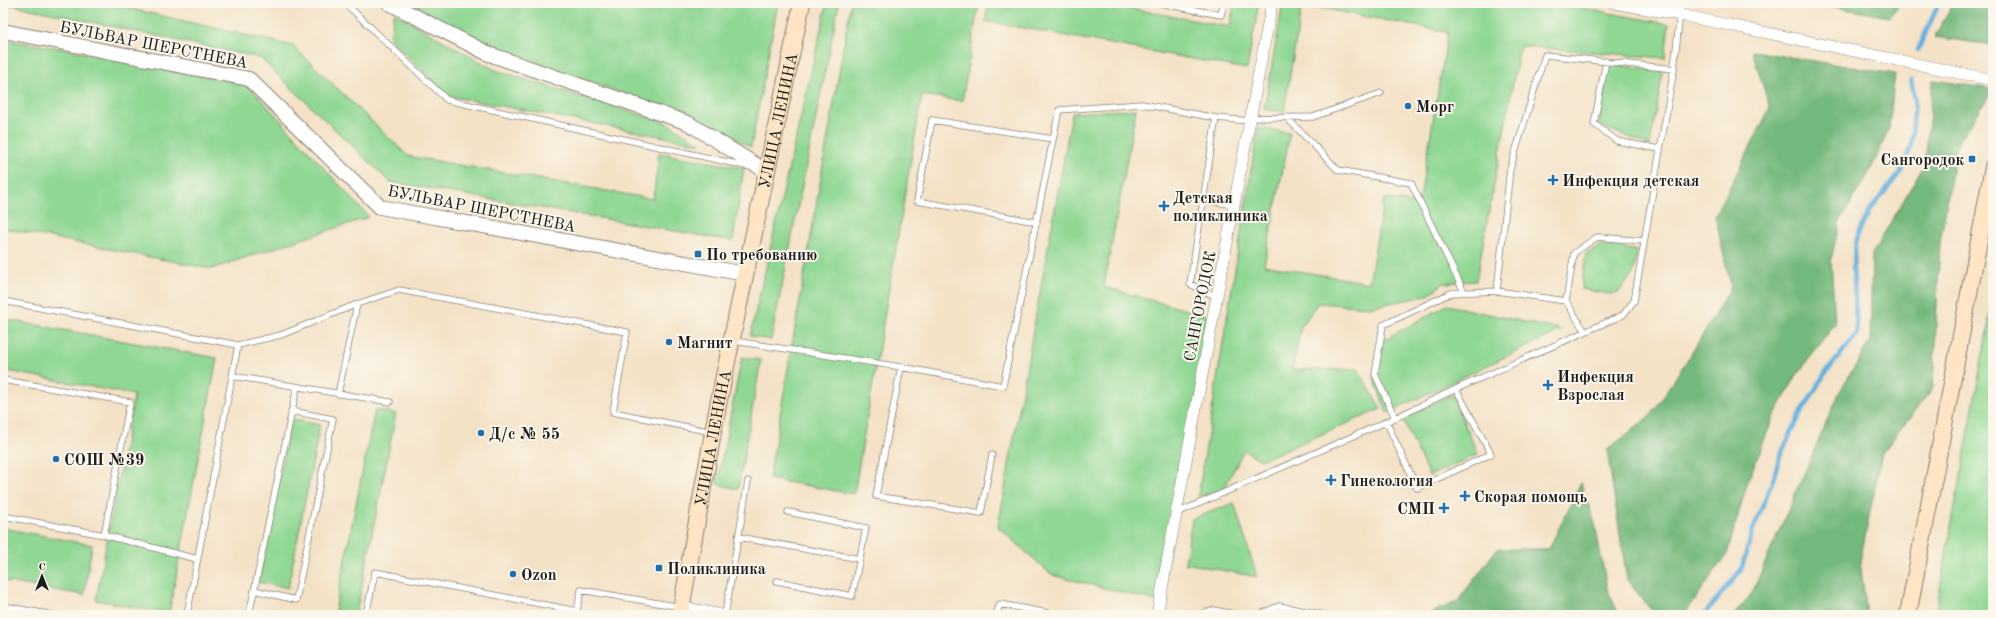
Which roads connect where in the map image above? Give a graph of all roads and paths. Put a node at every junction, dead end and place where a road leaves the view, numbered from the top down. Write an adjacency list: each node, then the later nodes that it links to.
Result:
1 (345, 3): 21 (lane)
2 (388, 3): 21 (street)
3 (802, 3): 21 (main road, УЛИЦА ЛЕНИНА)
4 (1159, 3): 5 (lane)
5 (1224, 3)
6 (1272, 3): 17 (street, САНГОРОДОК)
7 (1614, 3): 9 (street)
8 (1681, 3): 9 (lane)
9 (1681, 15): 12 (lane); 13 (street)
10 (3, 31): 26 (street, БУЛЬВАР ШЕРСТНЕВА)
11 (1606, 61): 12 (lane); 19 (lane); 28 (lane)
12 (1674, 69): 19 (lane)
13 (1993, 80)
14 (1381, 93): 15 (lane)
15 (1286, 117): 17 (lane); 27 (lane)
16 (1216, 118): 17 (lane); 18 (lane); 22 (lane)
17 (1250, 120): 23 (street, САНГОРОДОК)
18 (1053, 139): 24 (lane); 24 (lane)
19 (1659, 149): 25 (lane)
20 (1993, 167): 75 (main road)
21 (766, 171): 26 (main road, УЛИЦА ЛЕНИНА)
22 (1204, 200): 23 (lane); 29 (lane)
23 (1234, 205): 29 (street, САНГОРОДОК)
24 (1037, 222): 36 (lane)
25 (1644, 241): 31 (lane); 33 (lane)
26 (745, 274): 34 (main road, УЛИЦА ЛЕНИНА)
27 (1464, 292): 28 (lane); 44 (lane)
28 (1497, 292): 31 (lane)
29 (1217, 297): 50 (street, САНГОРОДОК)
30 (3, 301): 35 (lane)
31 (1566, 301): 33 (lane)
32 (356, 304): 35 (lane); 41 (lane); 46 (lane)
33 (1585, 332): 40 (lane)
34 (731, 341): 36 (lane); 46 (main road, УЛИЦА ЛЕНИНА)
35 (238, 345): 37 (lane)
36 (901, 367): 47 (lane)
37 (232, 376): 39 (lane); 54 (lane)
38 (3, 380): 52 (lane)
39 (296, 387): 41 (lane); 43 (lane)
40 (1456, 389): 44 (lane); 45 (lane)
41 (338, 394): 42 (lane)
42 (390, 402)
43 (291, 411): 57 (lane); 57 (lane)
44 (1395, 418): 45 (lane)
45 (1386, 421): 50 (lane)
46 (713, 432): 59 (main road, УЛИЦА ЛЕНИНА)
47 (992, 455)
48 (748, 482): 53 (lane)
49 (788, 512): 55 (lane)
50 (1176, 513): 70 (street, САНГОРОДОК)
51 (3, 516): 52 (lane)
52 (104, 535): 54 (lane)
53 (738, 536): 55 (lane); 67 (lane)
54 (197, 559): 63 (lane)
55 (860, 559): 56 (lane)
56 (777, 581)
57 (254, 590): 64 (lane)
58 (3, 606): 62 (lane)
59 (681, 611): 60 (lane); 66 (street)
60 (576, 613): 61 (lane)
61 (366, 614): 65 (lane)
62 (53, 615)
63 (187, 615)
64 (249, 615)
65 (373, 615)
66 (721, 615)
67 (725, 615)
68 (996, 615): 69 (lane)
69 (1058, 615)
70 (1157, 615)
71 (1196, 615): 72 (lane)
72 (1238, 615)
73 (1258, 615): 74 (lane)
74 (1326, 615)
75 (1908, 615)

